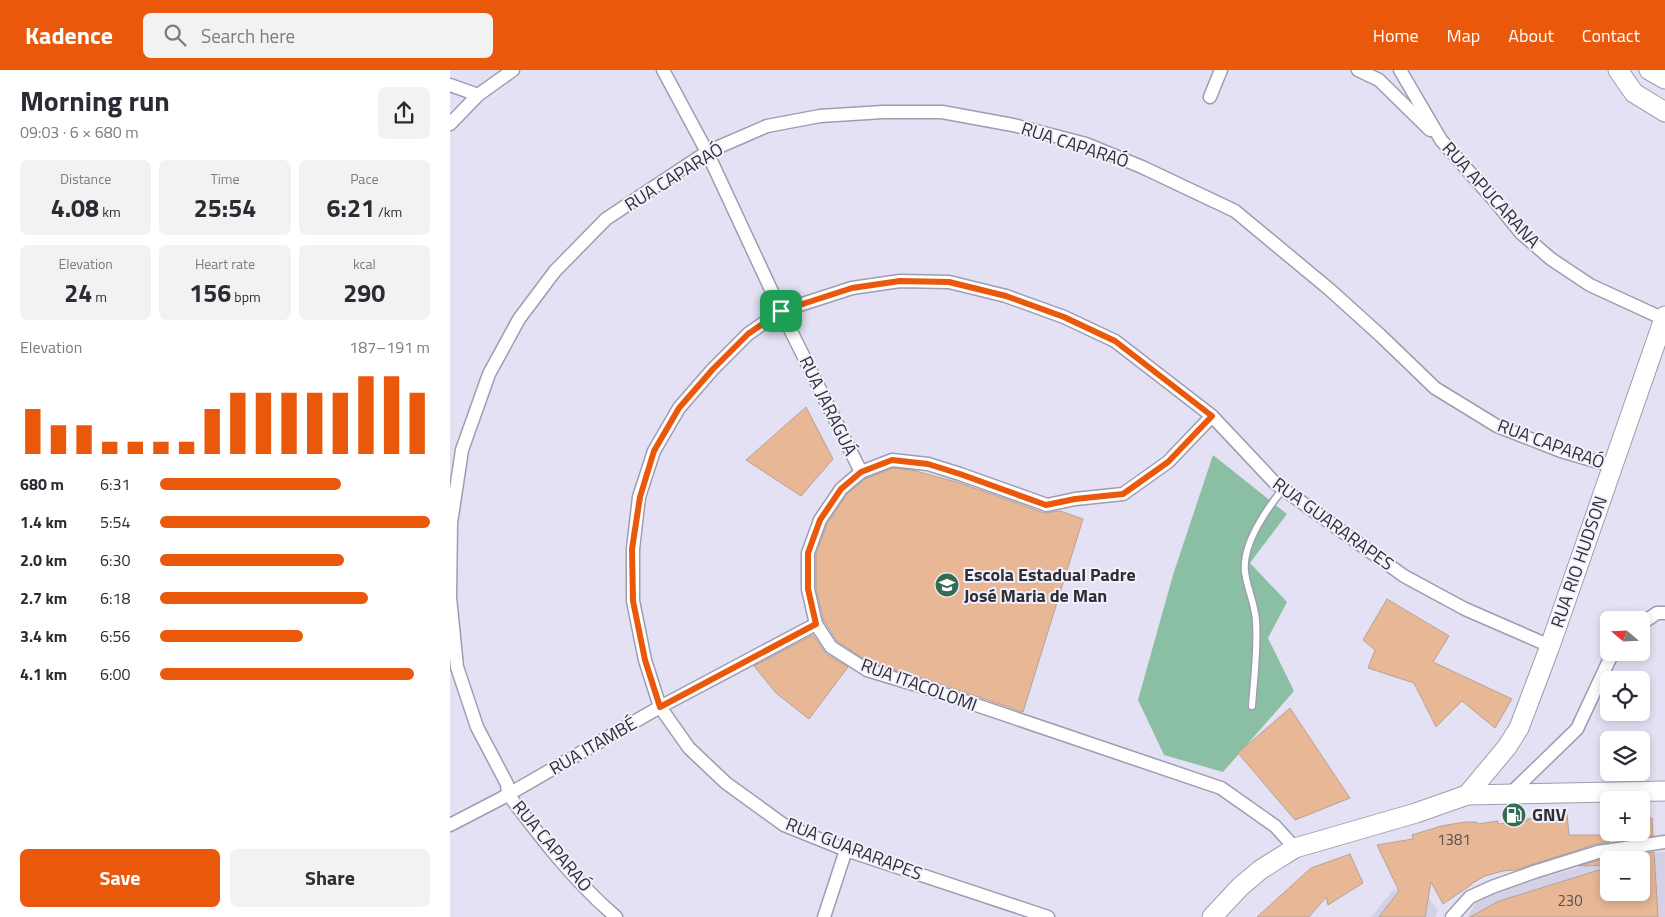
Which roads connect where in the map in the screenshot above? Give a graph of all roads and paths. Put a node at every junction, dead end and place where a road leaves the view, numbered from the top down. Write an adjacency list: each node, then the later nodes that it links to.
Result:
1 (513, 70): 10 (street)
2 (663, 70): 15 (street, RUA JARAGUÁ)
3 (1221, 70): 11 (street)
4 (1358, 70): 14 (street)
5 (1400, 70): 14 (street, RUA APUCARANA)
6 (1618, 70): 12 (street)
7 (1649, 70): 8 (street)
8 (1665, 79)
9 (450, 85): 10 (street)
10 (478, 94): 13 (street)
11 (1210, 97)
12 (1665, 112)
13 (450, 124)
14 (1441, 140): 17 (street, RUA APUCARANA)
15 (706, 152): 16 (street, RUA JARAGUÁ); 19 (street, RUA CAPARAÓ); 30 (street, RUA CAPARAÓ)
16 (781, 311): 18 (street, RUA GUARARAPES); 20 (street, RUA JARAGUÁ); 28 (street, RUA GUARARAPES)
17 (1664, 317): 19 (street, RUA RIO HUDSON)
18 (1212, 416): 20 (street, RUA ITACOLOMI); 21 (street, RUA GUARARAPES)
19 (1612, 466): 25 (street, RUA RIO HUDSON)
20 (861, 472): 24 (street, RUA ITACOLOMI)
21 (1283, 489): 25 (street, RUA GUARARAPES); 27 (lane)
22 (1665, 613): 23 (street)
23 (1650, 617)
24 (816, 624): 28 (street, RUA ITAMBÉ); 35 (street, RUA ITACOLOMI)
25 (1550, 646): 32 (street, RUA RIO HUDSON)
26 (1609, 661): 31 (street)
27 (1252, 706)
28 (660, 707): 30 (street, RUA ITAMBÉ); 36 (street, RUA GUARARAPES)
29 (1665, 790): 31 (street)
30 (508, 794): 33 (street, RUA ITAMBÉ); 37 (street, RUA CAPARAÓ)
31 (1510, 794): 32 (street)
32 (1467, 795): 35 (street)
33 (450, 825)
34 (1665, 842): 41 (street)
35 (1295, 848): 40 (street)
36 (846, 850): 38 (street); 39 (street, RUA GUARARAPES)
37 (616, 917)
38 (824, 917)
39 (1048, 917)
40 (1212, 917)
41 (1452, 917)

